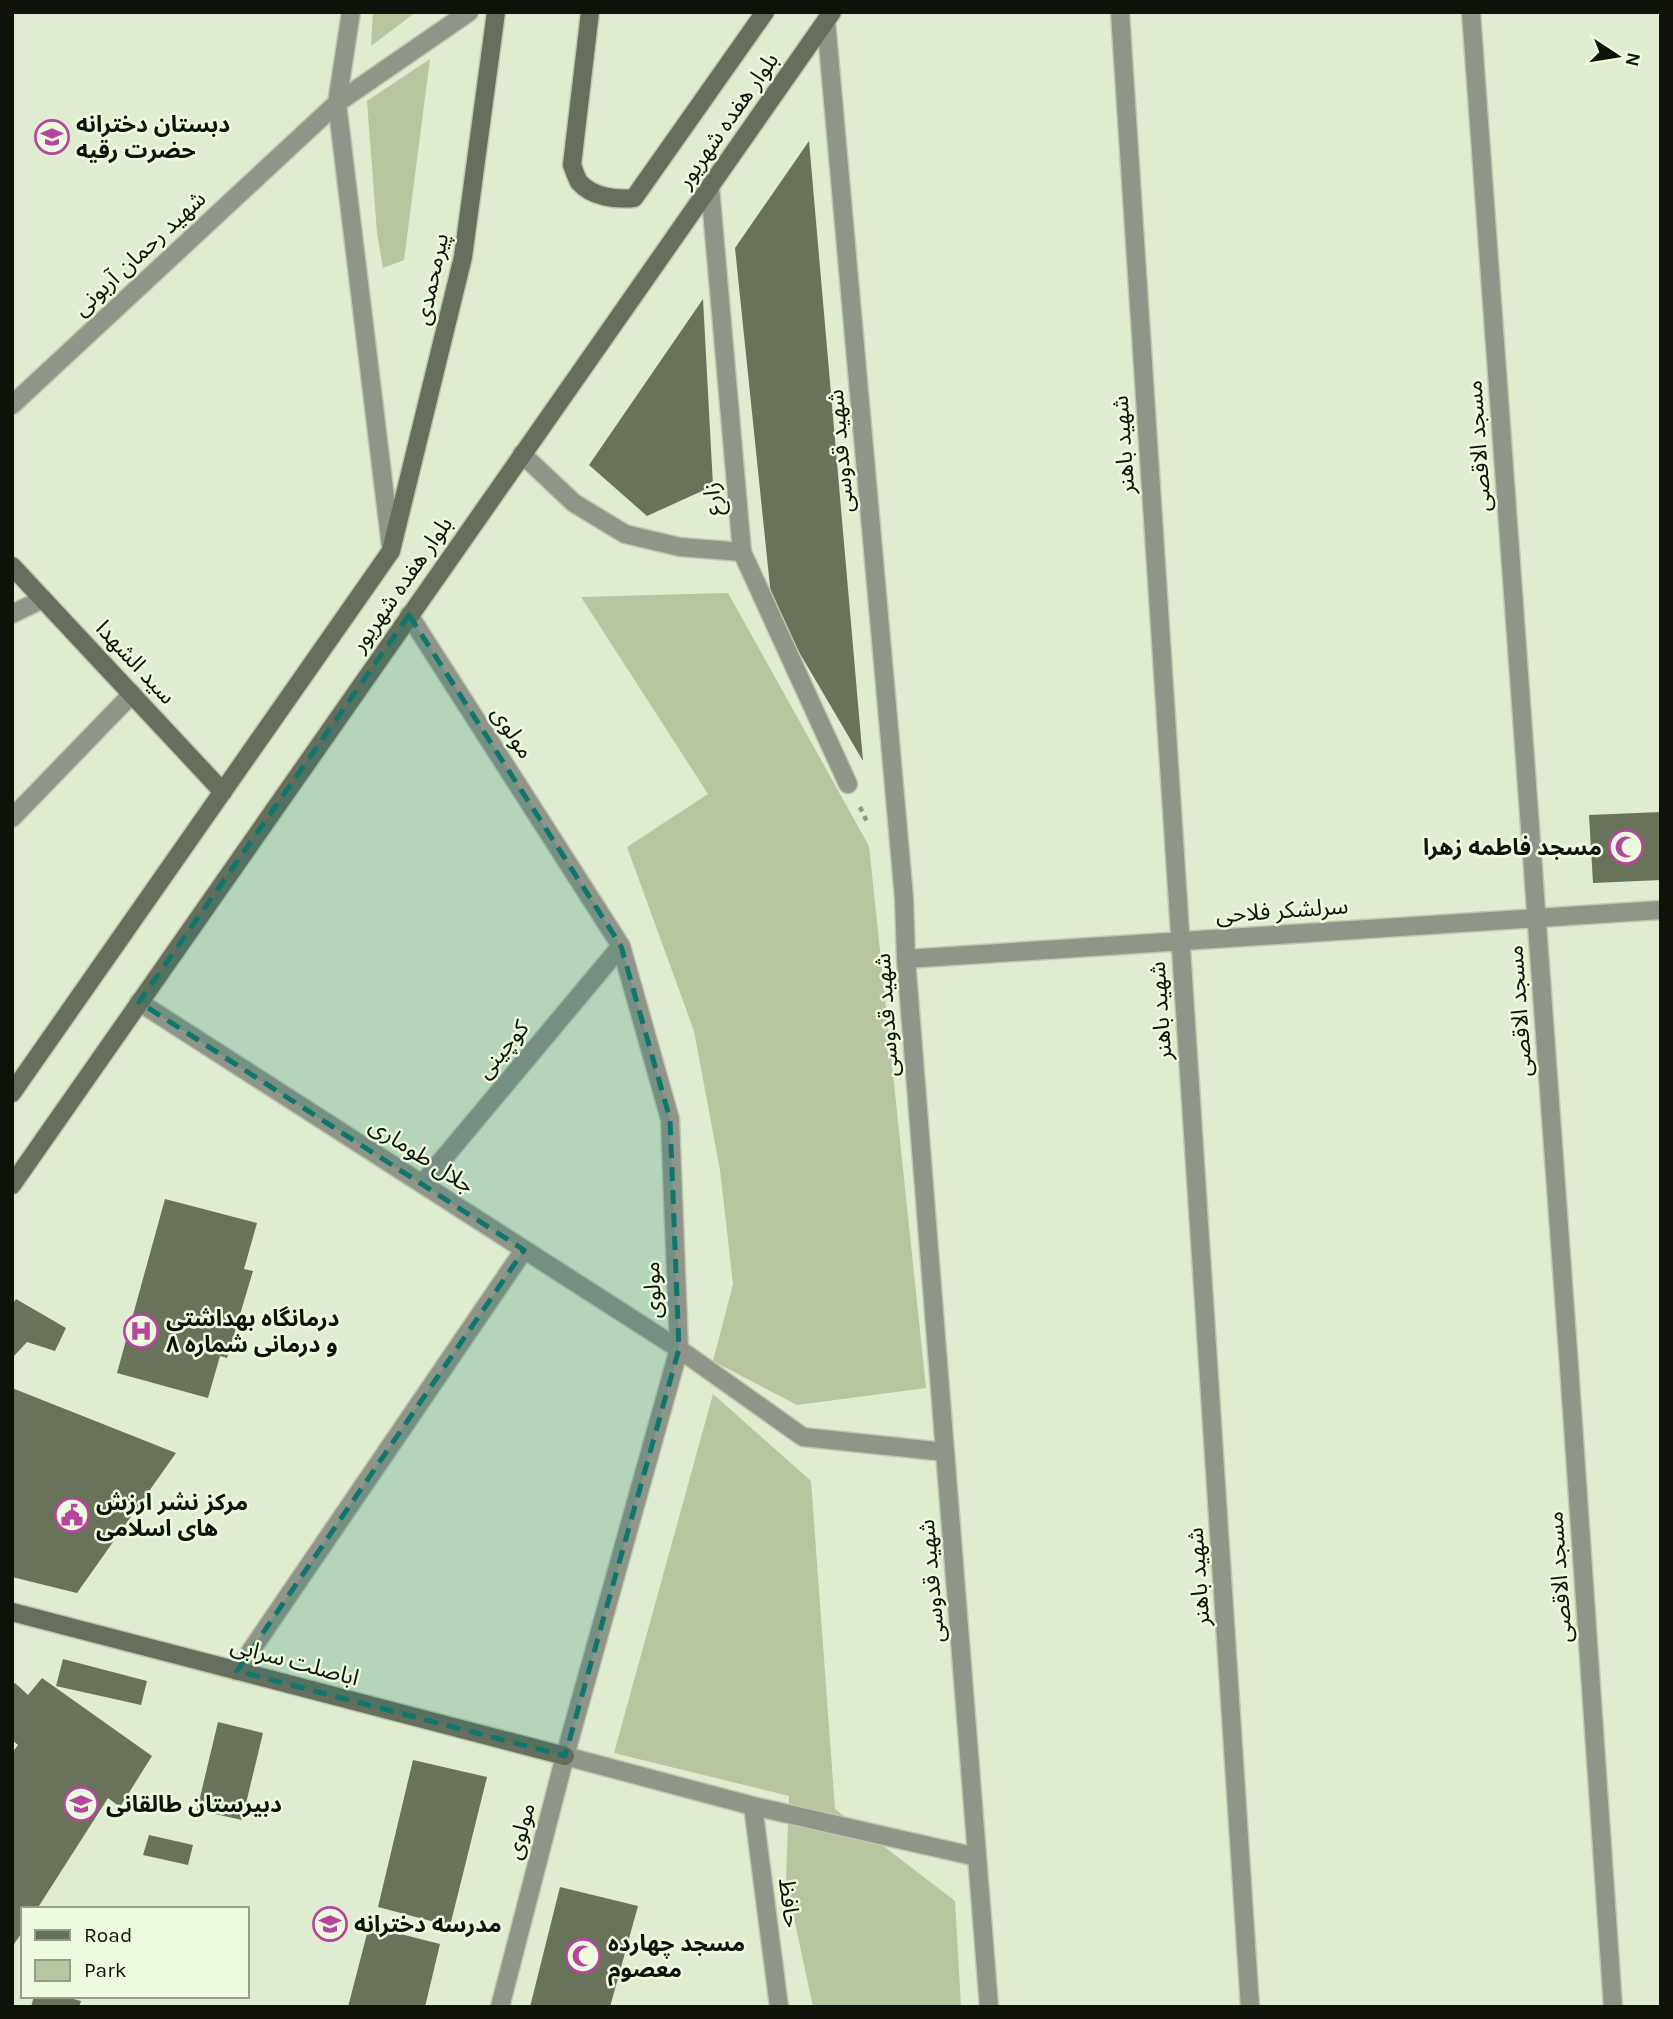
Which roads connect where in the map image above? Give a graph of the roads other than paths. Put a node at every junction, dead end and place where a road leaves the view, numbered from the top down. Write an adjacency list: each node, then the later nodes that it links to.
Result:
1 (351, 12): 9 (street)
2 (469, 12): 9 (street, شهید رحمان آربونی)
3 (496, 12): 13 (main road, پیرمحمدی)
4 (590, 12): 5 (main road, بلوار هفده شهریور)
5 (765, 12)
6 (1120, 12): 25 (street, شهید باهنر)
7 (1471, 12): 24 (street, مسجد الاقصی)
8 (829, 17): 10 (main road, بلوار هفده شهریور); 27 (street, شهید قدوسی)
9 (337, 103): 11 (street, شهید رحمان آربونی); 13 (street)
10 (710, 187): 12 (main road, بلوار هفده شهریور); 14 (street, زارع)
11 (12, 405)
12 (522, 454): 14 (street); 18 (main road, بلوار هفده شهریور)
13 (391, 551): 21 (main road, بلوار هفده شهریور)
14 (742, 552): 20 (street, زارع)
15 (12, 566): 16 (main road, سید الشهدا)
16 (43, 599): 17 (street); 19 (main road, سید الشهدا)
17 (12, 614)
18 (410, 615): 26 (street, مولوی); 28 (main road, بلوار هفده شهریور)
19 (132, 694): 21 (main road, سید الشهدا); 22 (street)
20 (848, 784)
21 (223, 792): 29 (main road, بلوار هفده شهریور)
22 (12, 818)
23 (1661, 910): 24 (street, سرلشکر فلاحی)
24 (1537, 918): 25 (street, سرلشکر فلاحی); 44 (street, مسجد الاقصی)
25 (1180, 941): 27 (street, سرلشکر فلاحی); 43 (street, شهید باهنر)
26 (621, 946): 30 (street, کوچینی); 33 (street, مولوی)
27 (906, 958): 34 (street, شهید قدوسی)
28 (139, 1002): 30 (street, جلال طوماری); 31 (main road, بلوار هفده شهریور)
29 (12, 1093)
30 (422, 1184): 32 (street, جلال طوماری)
31 (12, 1185)
32 (524, 1250): 33 (street, جلال طوماری); 36 (street)
33 (678, 1349): 34 (street, جلال طوماری); 37 (street, مولوی)
34 (945, 1451): 39 (street, شهید قدوسی)
35 (12, 1612): 36 (main road, اباصلت سرابی)
36 (237, 1671): 37 (main road, اباصلت سرابی)
37 (565, 1756): 38 (street); 40 (street, مولوی)
38 (753, 1806): 39 (street); 41 (street, حافظ)
39 (978, 1857): 42 (street, شهید قدوسی)
40 (500, 2007)
41 (779, 2007)
42 (989, 2007)
43 (1250, 2007)
44 (1613, 2007)

